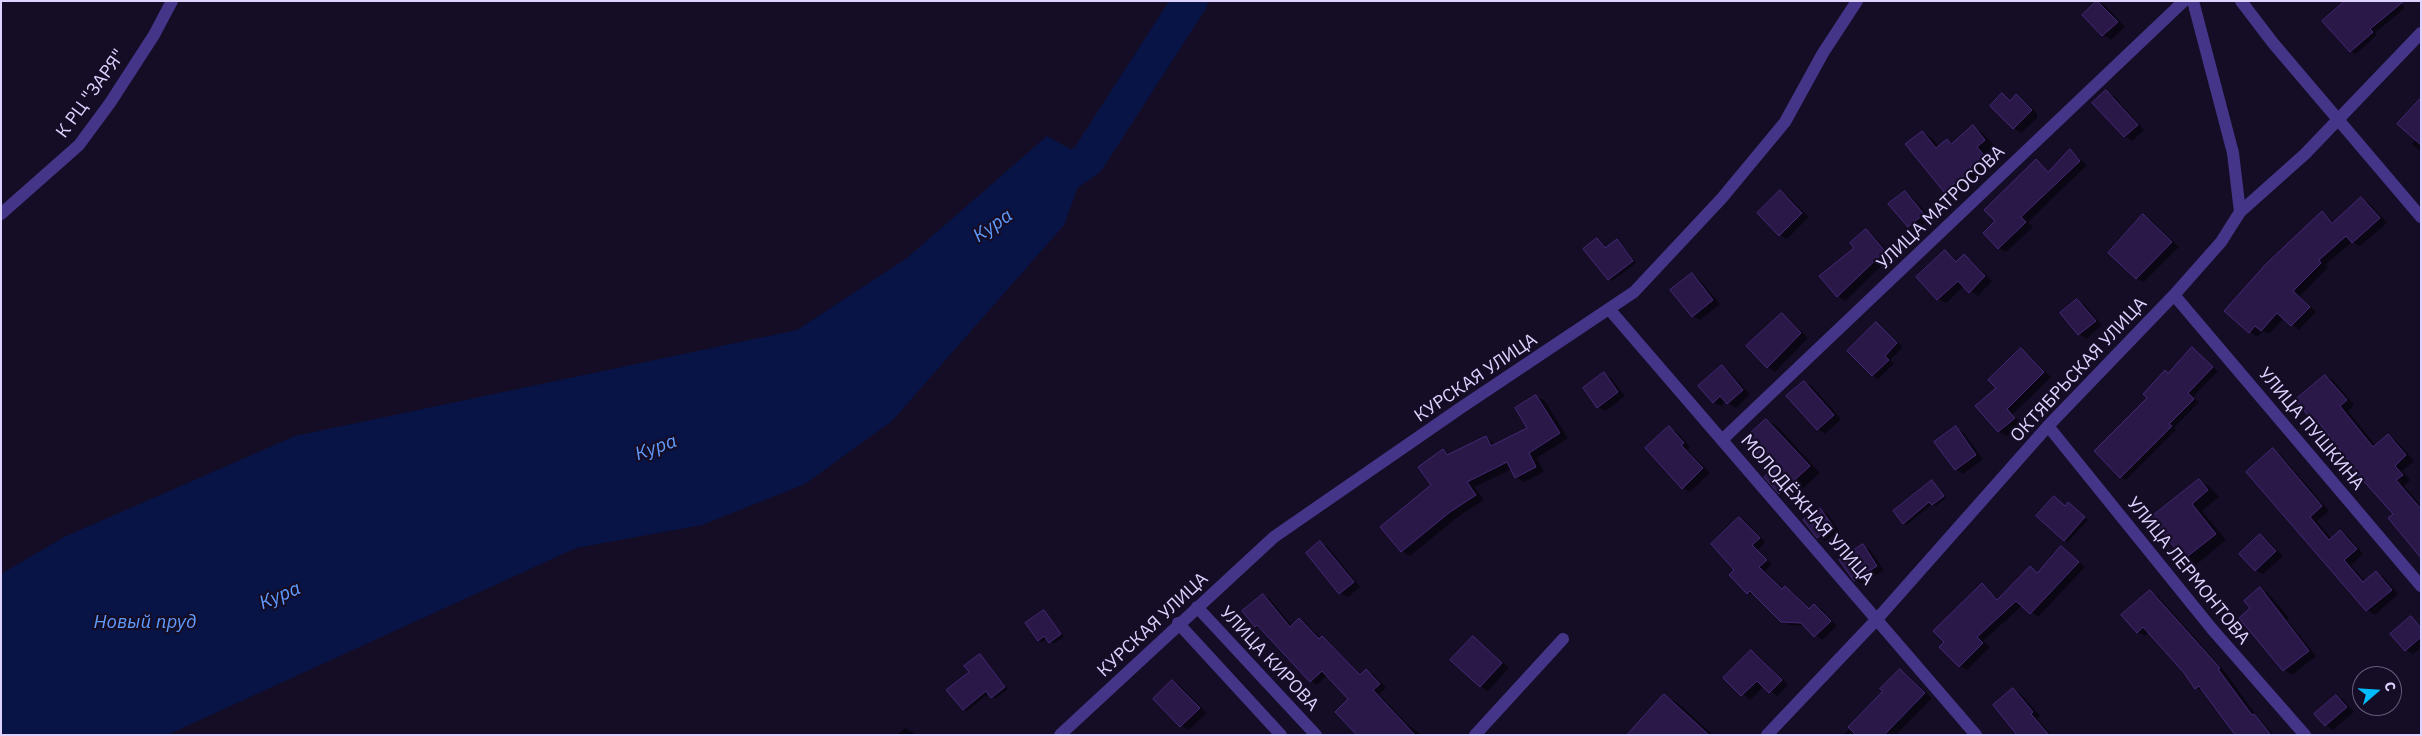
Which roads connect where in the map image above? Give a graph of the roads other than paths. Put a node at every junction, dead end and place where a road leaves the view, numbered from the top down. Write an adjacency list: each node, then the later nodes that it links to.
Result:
1 (172, 1): 9 (street, К РЦ "ЗАРЯ")
2 (1857, 1): 12 (street, КУРСКАЯ УЛИЦА)
3 (2184, 1): 14 (street, УЛИЦА МАТРОСОВА)
4 (2193, 1): 8 (street)
5 (2241, 1): 7 (street)
6 (2421, 33): 7 (street, ОКТЯБРЬСКАЯ УЛИЦА)
7 (2338, 120): 8 (street, ОКТЯБРЬСКАЯ УЛИЦА); 10 (street)
8 (2240, 212): 11 (street, ОКТЯБРЬСКАЯ УЛИЦА)
9 (1, 214)
10 (2421, 217)
11 (2174, 295): 13 (street, ОКТЯБРЬСКАЯ УЛИЦА); 15 (street, УЛИЦА ПУШКИНА)
12 (1609, 309): 14 (street, МОЛОДЁЖНАЯ УЛИЦА); 16 (street, КУРСКАЯ УЛИЦА)
13 (2048, 426): 17 (street, ОКТЯБРЬСКАЯ УЛИЦА); 26 (street, УЛИЦА ЛЕРМОНТОВА)
14 (1723, 440): 17 (street, МОЛОДЁЖНАЯ УЛИЦА)
15 (2421, 586)
16 (1197, 607): 18 (street, КУРСКАЯ УЛИЦА); 22 (street, УЛИЦА КИРОВА)
17 (1878, 618): 24 (street, ОКТЯБРЬСКАЯ УЛИЦА); 25 (street, МОЛОДЁЖНАЯ УЛИЦА)
18 (1178, 623): 20 (street, КУРСКАЯ УЛИЦА); 21 (street)
19 (1563, 639): 23 (street)
20 (1060, 735)
21 (1282, 735)
22 (1316, 735)
23 (1475, 735)
24 (1767, 735)
25 (1976, 735)
26 (2305, 735)

